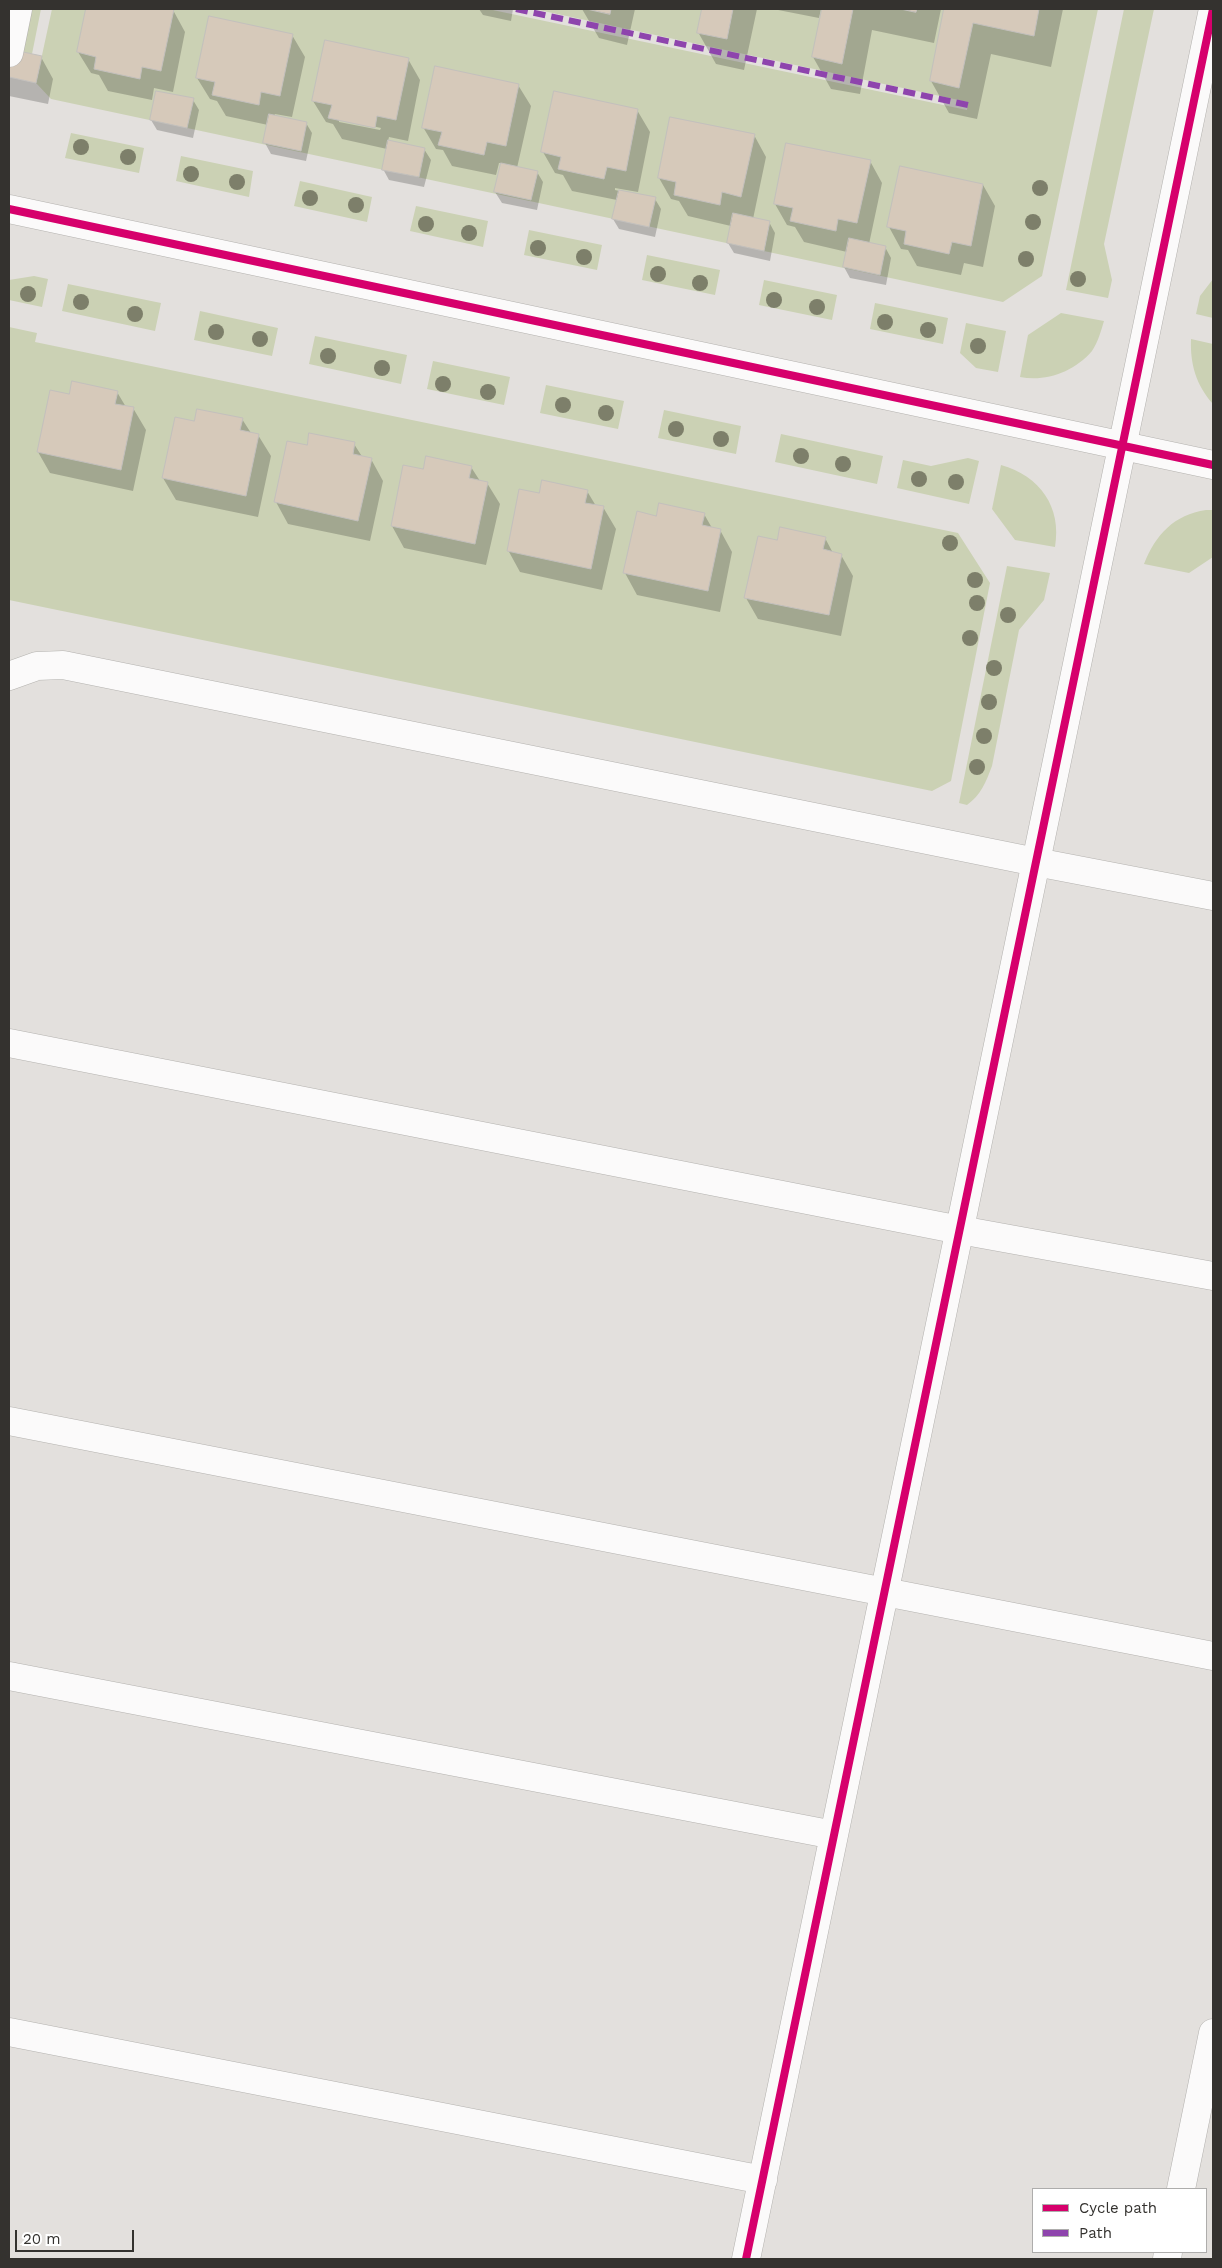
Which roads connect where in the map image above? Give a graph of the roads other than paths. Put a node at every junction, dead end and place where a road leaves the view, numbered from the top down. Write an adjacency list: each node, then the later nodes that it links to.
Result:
1 (18, 9): 3 (street)
2 (1213, 9): 5 (street)
3 (9, 53)
4 (9, 209): 5 (street)
5 (1122, 444): 6 (street); 8 (street)
6 (1213, 465)
7 (9, 676): 8 (street)
8 (1036, 862): 9 (street); 11 (street)
9 (1213, 896)
10 (9, 1043): 11 (street)
11 (960, 1230): 12 (street); 14 (street)
12 (1213, 1276)
13 (9, 1421): 14 (street)
14 (885, 1593): 15 (street); 17 (street)
15 (1213, 1656)
16 (9, 1676): 17 (street)
17 (834, 1835): 20 (street)
18 (9, 2032): 20 (street)
19 (1213, 2033): 21 (street)
20 (763, 2180): 22 (street)
21 (1181, 2188)
22 (746, 2259)

